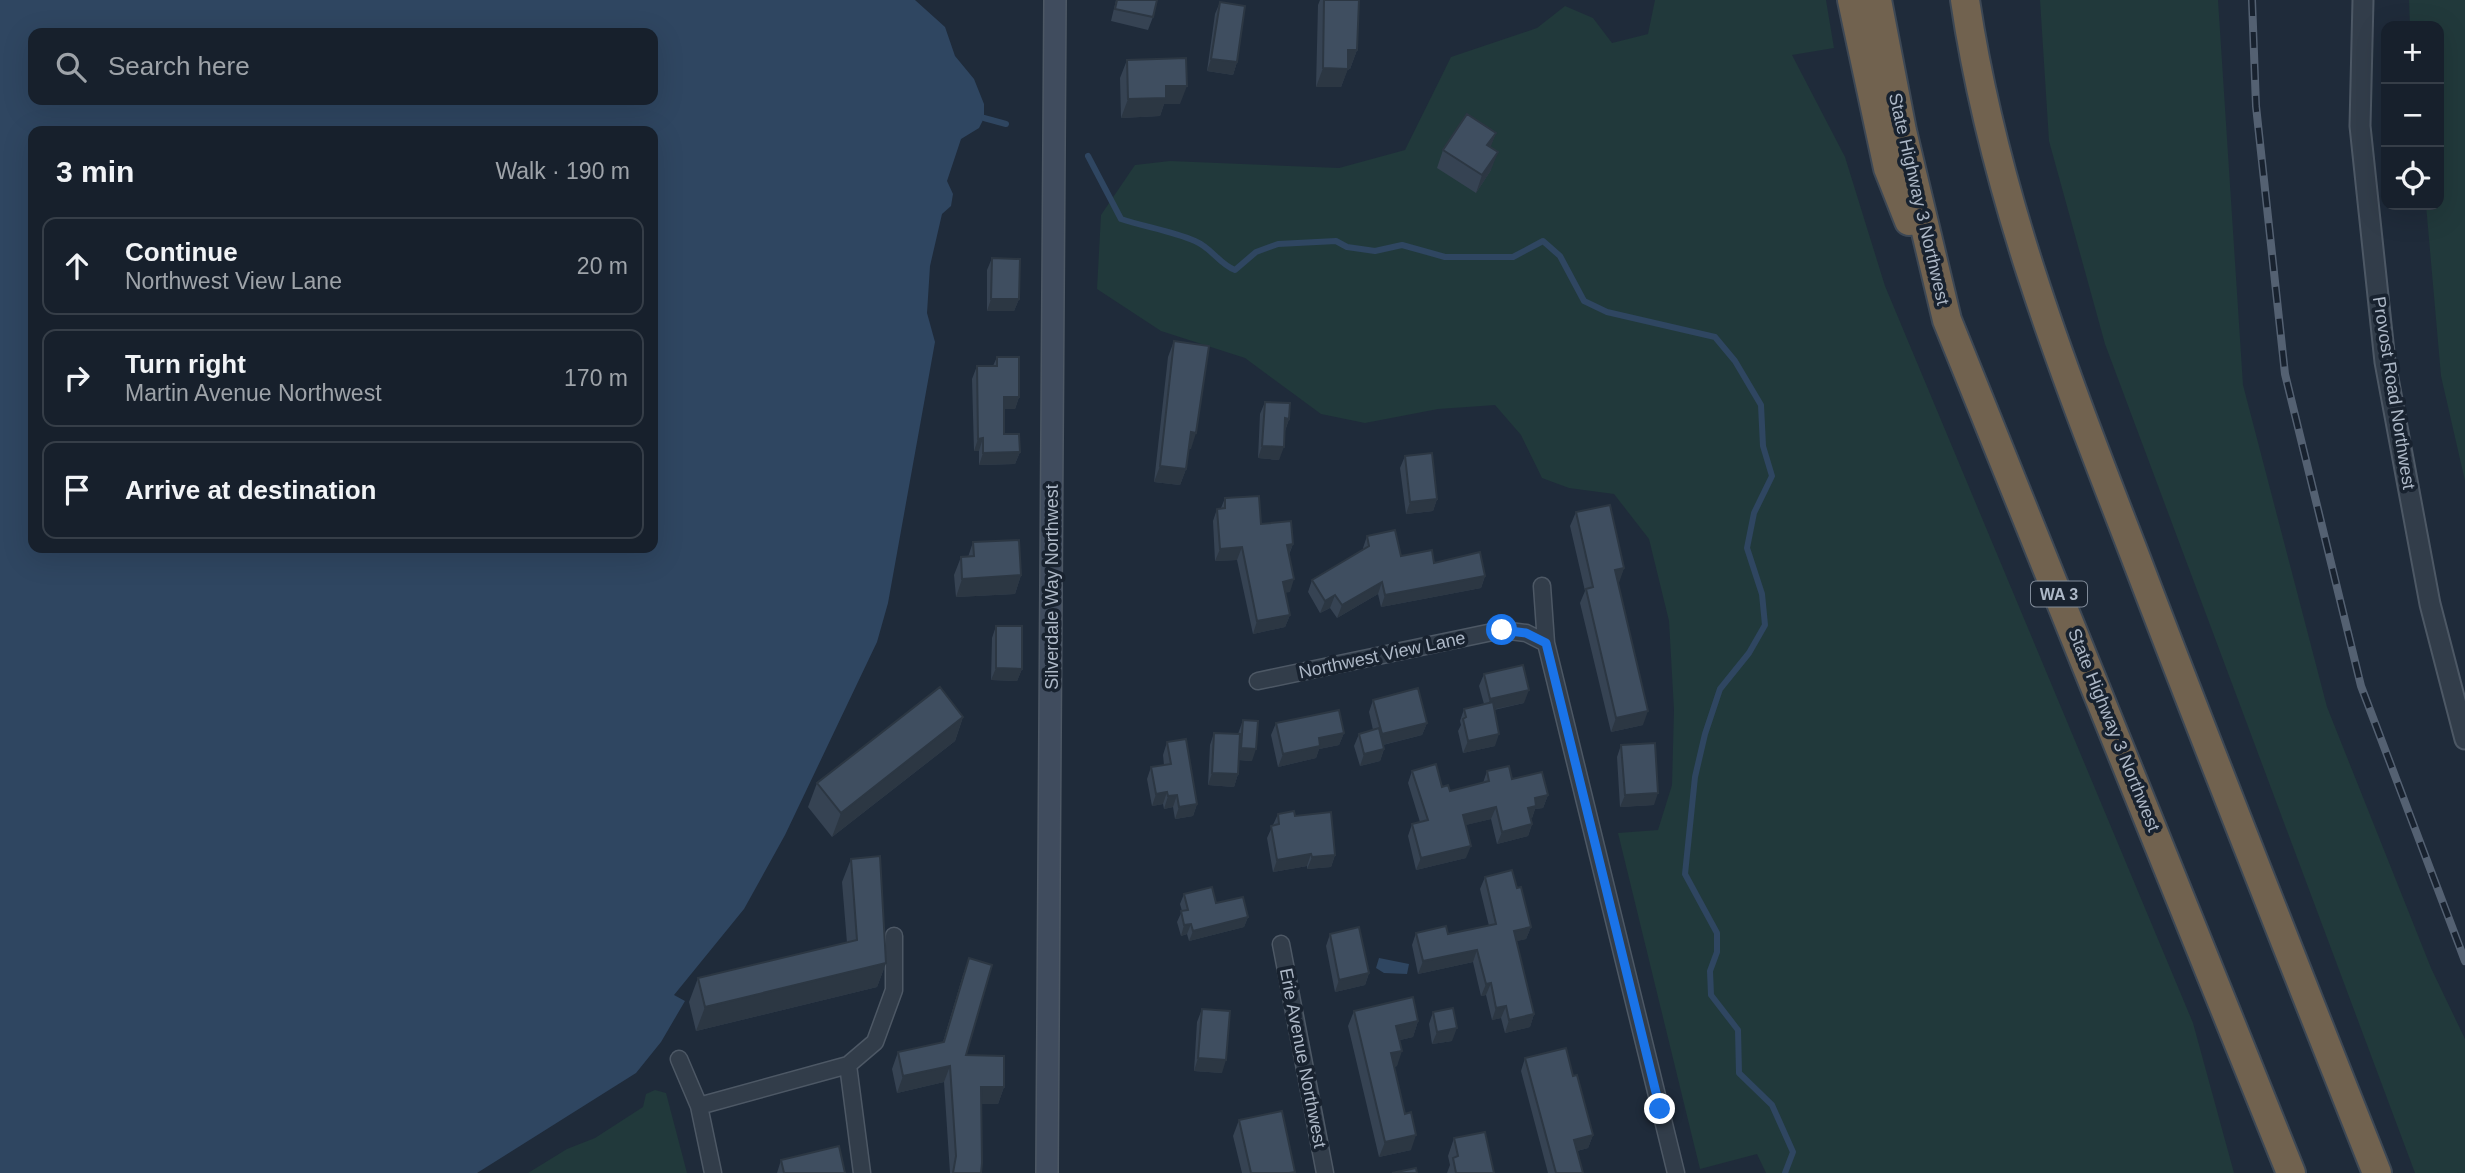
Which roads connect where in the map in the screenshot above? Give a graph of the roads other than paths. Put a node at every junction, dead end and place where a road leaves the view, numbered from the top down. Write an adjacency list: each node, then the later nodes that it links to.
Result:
1 (1055, 0): 18 (main road, Silverdale Way Northwest)
2 (1852, 0): 6 (highway)
3 (1877, 0): 6 (highway, State Highway 3 Northwest / WA 3)
4 (1965, 0): 22 (highway)
5 (2363, 0): 10 (street, Provost Road Northwest)
6 (1947, 320): 21 (highway, State Highway 3 Northwest / WA 3)
7 (1542, 586): 8 (street)
8 (1546, 643): 9 (street, Northwest View Lane); 20 (street)
9 (1258, 681)
10 (2465, 739)
11 (894, 936): 14 (street)
12 (1281, 944): 19 (street, Erie Avenue Northwest)
13 (679, 1059): 15 (street)
14 (848, 1065): 15 (street); 17 (street)
15 (699, 1105): 16 (street)
16 (713, 1173)
17 (862, 1173)
18 (1048, 1173)
19 (1325, 1173)
20 (1676, 1173)
21 (2291, 1173)
22 (2377, 1173)

